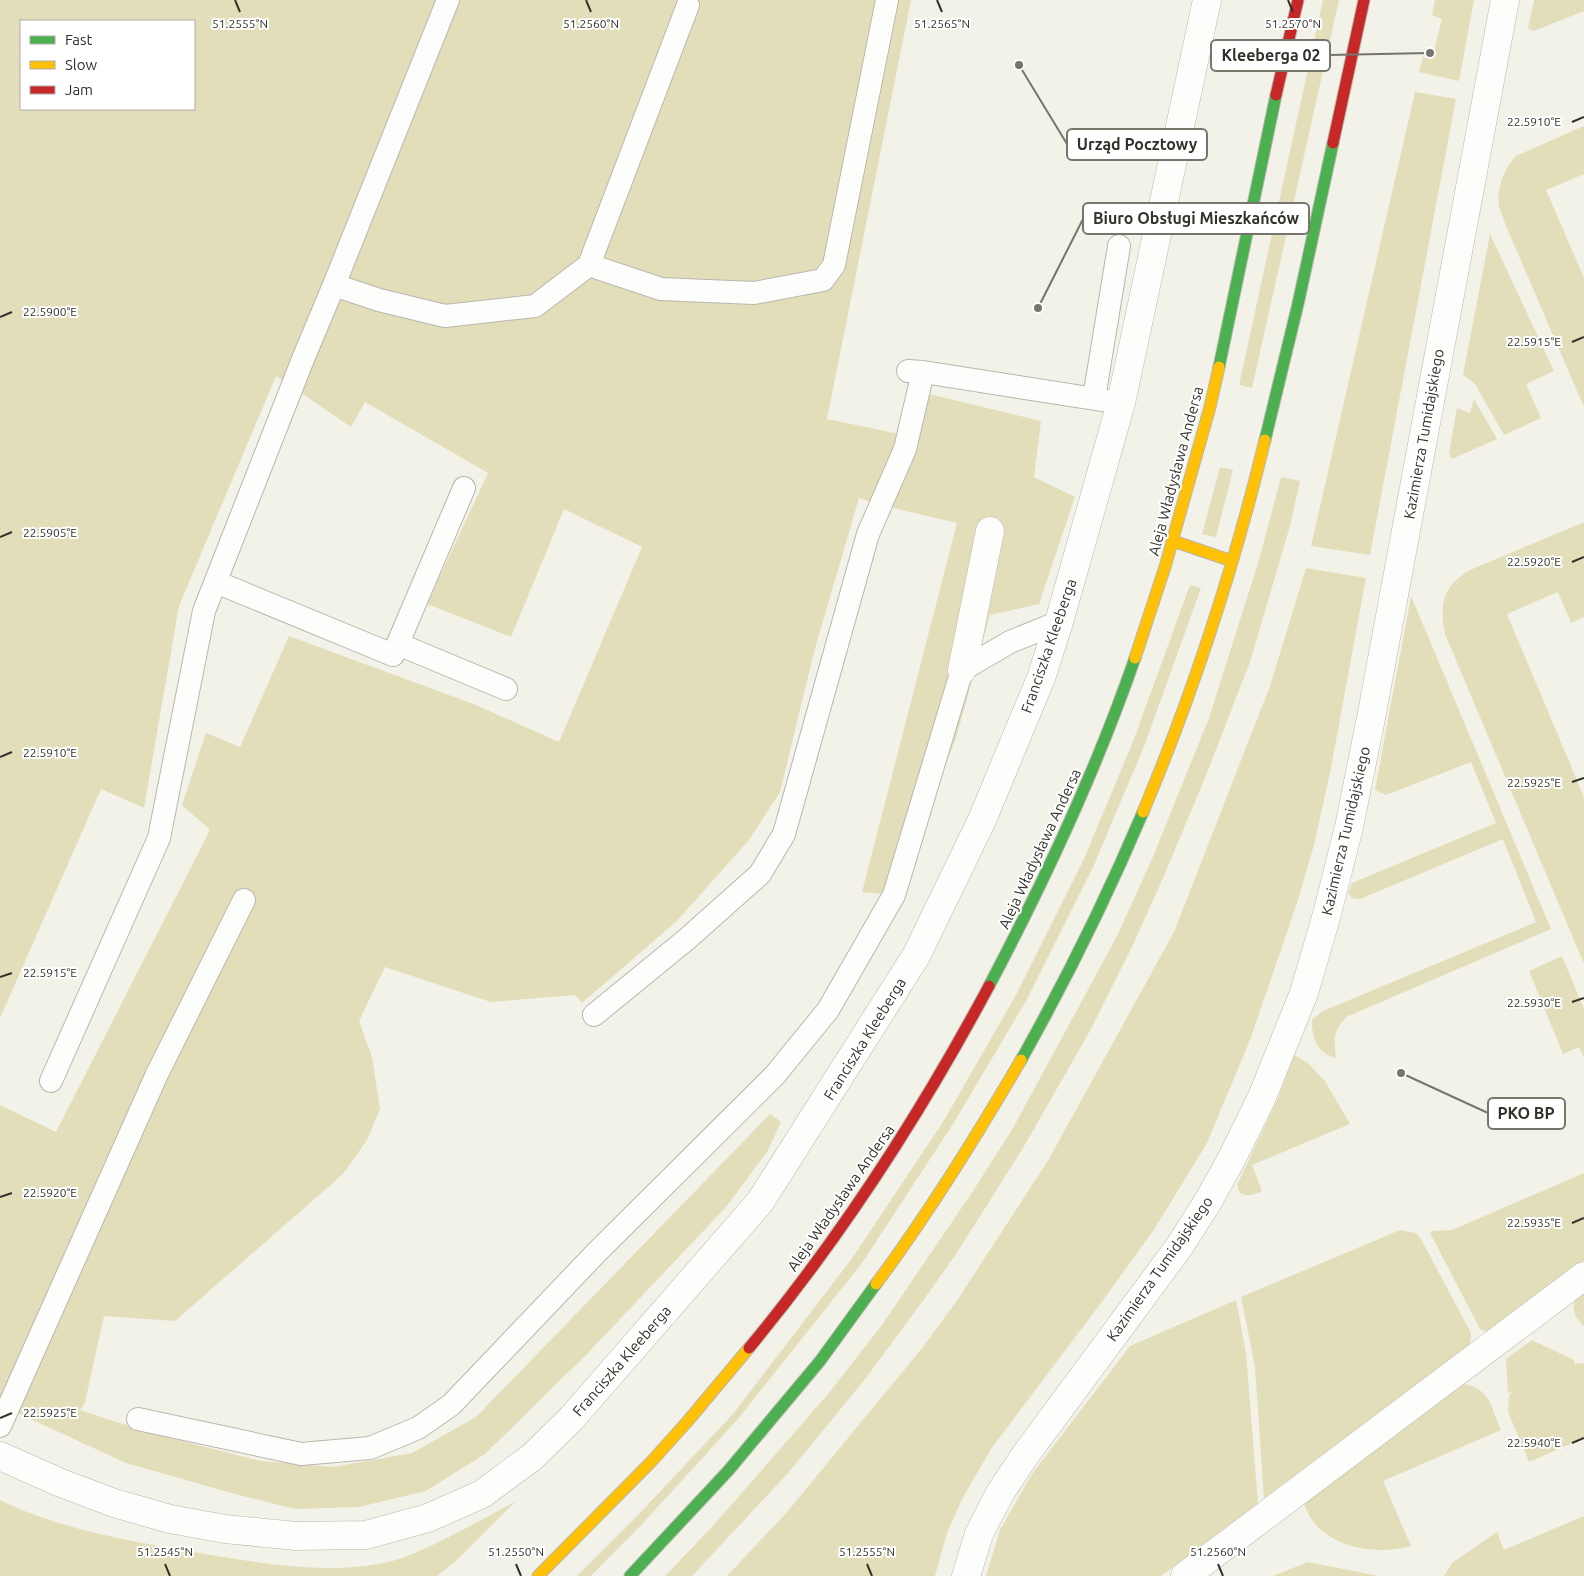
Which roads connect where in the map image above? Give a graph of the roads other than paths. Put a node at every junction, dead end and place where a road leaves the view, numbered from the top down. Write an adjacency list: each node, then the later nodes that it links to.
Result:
1 (448, 0): 10 (lane)
2 (887, 0): 9 (lane)
3 (1207, 0): 12 (street, Franciszka Kleeberga)
4 (1298, 0): 15 (main road, Aleja Władysława Andersa)
5 (1364, 0): 16 (main road)
6 (1505, 0): 31 (street, Kazimierza Tumidajskiego)
7 (688, 5): 9 (lane)
8 (1119, 246): 11 (lane)
9 (589, 265): 10 (lane)
10 (334, 285): 17 (lane)
11 (1094, 398): 12 (lane); 23 (lane)
12 (1122, 402): 18 (street, Franciszka Kleeberga)
13 (464, 488): 19 (lane)
14 (990, 530): 20 (street)
15 (1173, 541): 16 (main road); 29 (main road, Aleja Władysława Andersa)
16 (1232, 561): 30 (main road)
17 (216, 582): 19 (lane); 24 (lane)
18 (1059, 622): 20 (lane); 28 (street, Franciszka Kleeberga)
19 (398, 644): 21 (lane)
20 (962, 670): 26 (lane)
21 (506, 689)
22 (244, 900): 27 (lane)
23 (594, 1015)
24 (51, 1081)
25 (1584, 1276): 32 (street)
26 (138, 1419)
27 (0, 1426)
28 (0, 1456)
29 (538, 1576)
30 (630, 1576)
31 (966, 1576)
32 (1185, 1576)

